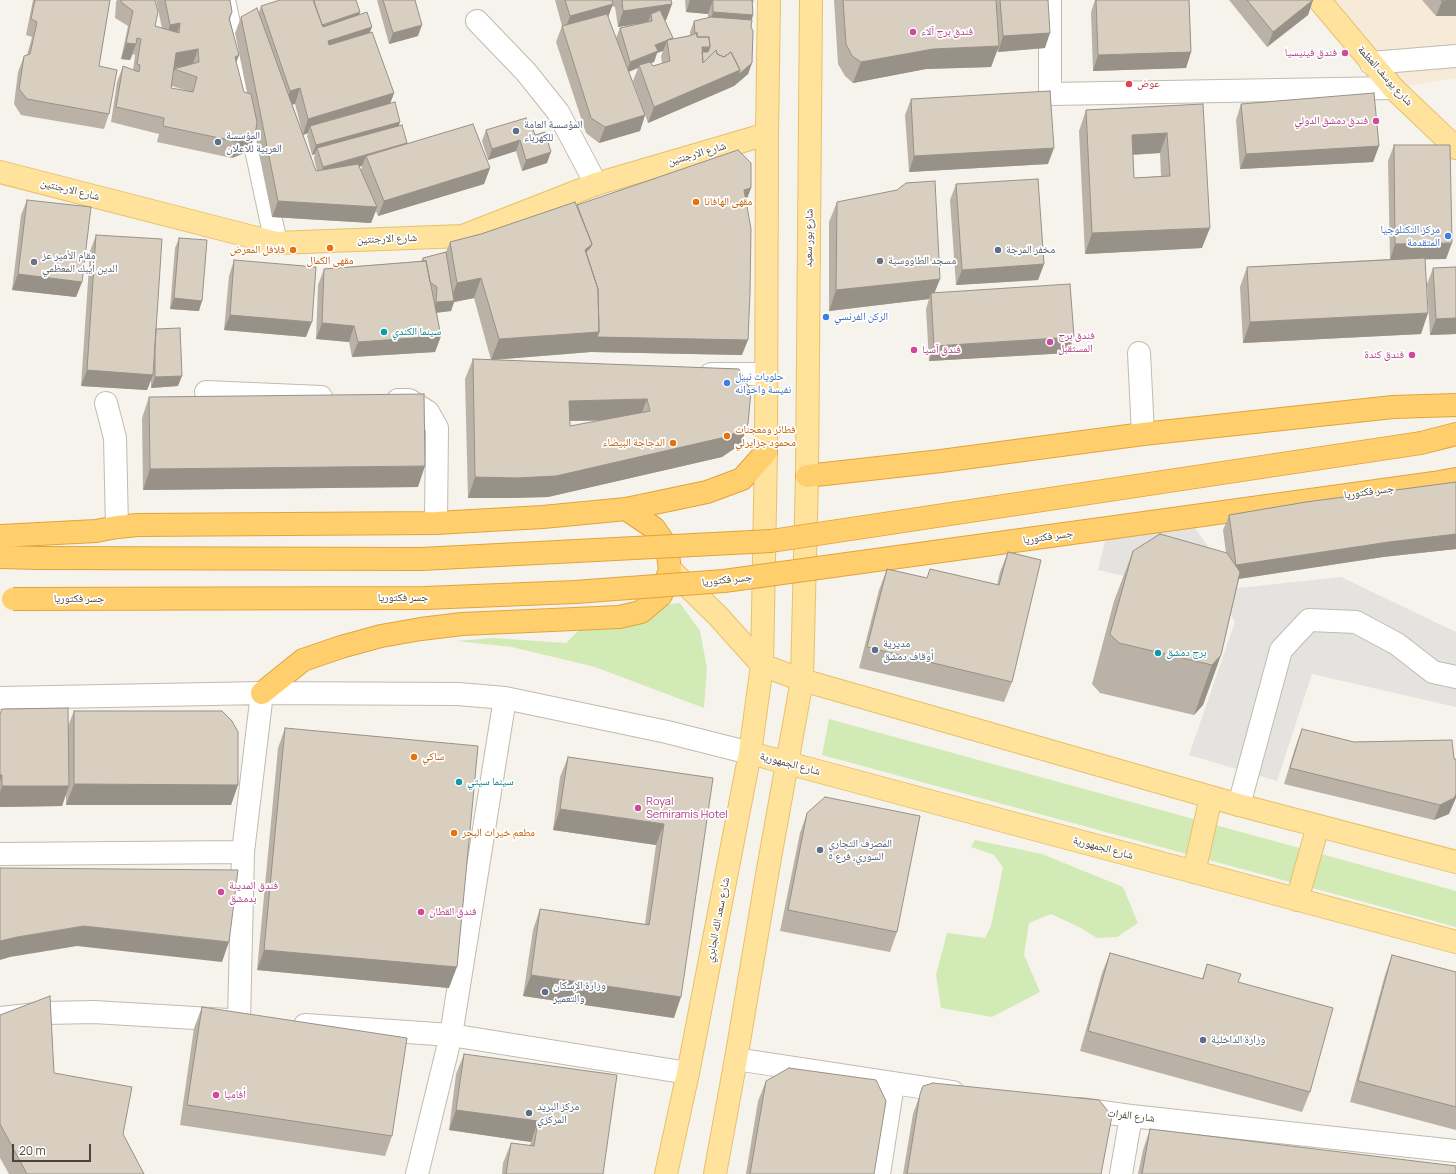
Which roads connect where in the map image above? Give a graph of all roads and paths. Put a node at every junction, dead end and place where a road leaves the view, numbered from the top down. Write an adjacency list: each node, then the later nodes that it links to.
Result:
1 (224, 0): 14 (street)
2 (769, 0): 10 (main road)
3 (811, 0): 26 (main road, شارع بور سعيد)
4 (1050, 0): 9 (street)
5 (1319, 0): 8 (main road, شارع يوسف العظمة)
6 (477, 21): 13 (street)
7 (1456, 56): 8 (street)
8 (1371, 62): 9 (main road, شارع يوسف العظمة)
9 (1392, 88): 11 (main road, شارع يوسف العظمة)
10 (767, 134): 13 (main road, شارع الارجنتين); 17 (main road)
11 (1456, 148)
12 (0, 172): 14 (main road, شارع الارجنتين)
13 (596, 184): 14 (main road, شارع الارجنتين)
14 (276, 243)
15 (1139, 353): 23 (street)
16 (694, 374): 17 (street)
17 (766, 374): 25 (main road)
18 (206, 392): 19 (street)
19 (338, 398)
20 (377, 399): 29 (street)
21 (106, 402): 30 (street)
22 (1456, 405): 23 (highway)
23 (1143, 434): 26 (highway)
24 (1456, 434): 32 (highway, bridge)
25 (766, 452): 28 (highway); 35 (main road, شارع سعد الله الجابري)
26 (807, 476): 37 (main road, شارع بور سعيد)
27 (1456, 479): 34 (highway, جسر فكتوريا, bridge)
28 (626, 508): 29 (highway); 33 (highway)
29 (436, 523): 30 (highway)
30 (117, 527): 31 (highway)
31 (0, 536)
32 (0, 557)
33 (670, 570): 35 (main road); 38 (highway)
34 (7, 599)
35 (762, 665): 37 (main road); 41 (main road, شارع سعد الله الجابري)
36 (1456, 677): 44 (street)
37 (802, 680): 42 (main road); 43 (main road)
38 (262, 693): 39 (street); 40 (street); 46 (street)
39 (0, 698)
40 (505, 698): 41 (street); 56 (street)
41 (750, 753): 42 (main road, شارع الجمهورية); 58 (main road, شارع سعد الله الجابري)
42 (788, 764): 49 (main road, شارع الجمهورية); 57 (main road)
43 (1211, 797): 44 (main road); 49 (main road)
44 (1239, 805): 45 (main road)
45 (1318, 826): 48 (main road); 50 (main road)
46 (243, 852): 47 (street); 53 (street)
47 (0, 854)
48 (1456, 862)
49 (1194, 872): 50 (main road, شارع الجمهورية)
50 (1297, 900): 51 (main road, شارع الجمهورية)
51 (1456, 942)
52 (0, 1018): 53 (street)
53 (239, 1021): 54 (street)
54 (262, 1022)
55 (286, 1024): 56 (street)
56 (451, 1035): 58 (street); 64 (street)
57 (736, 1059): 59 (street); 66 (main road)
58 (688, 1073): 65 (main road, شارع سعد الله الجابري)
59 (893, 1084): 60 (street); 67 (street)
60 (972, 1095)
61 (1059, 1106): 62 (street, شارع الفرات)
62 (1130, 1116): 63 (street, شارع الفرات); 68 (street)
63 (1456, 1151)
64 (417, 1174)
65 (666, 1174)
66 (715, 1174)
67 (878, 1174)
68 (1121, 1174)

